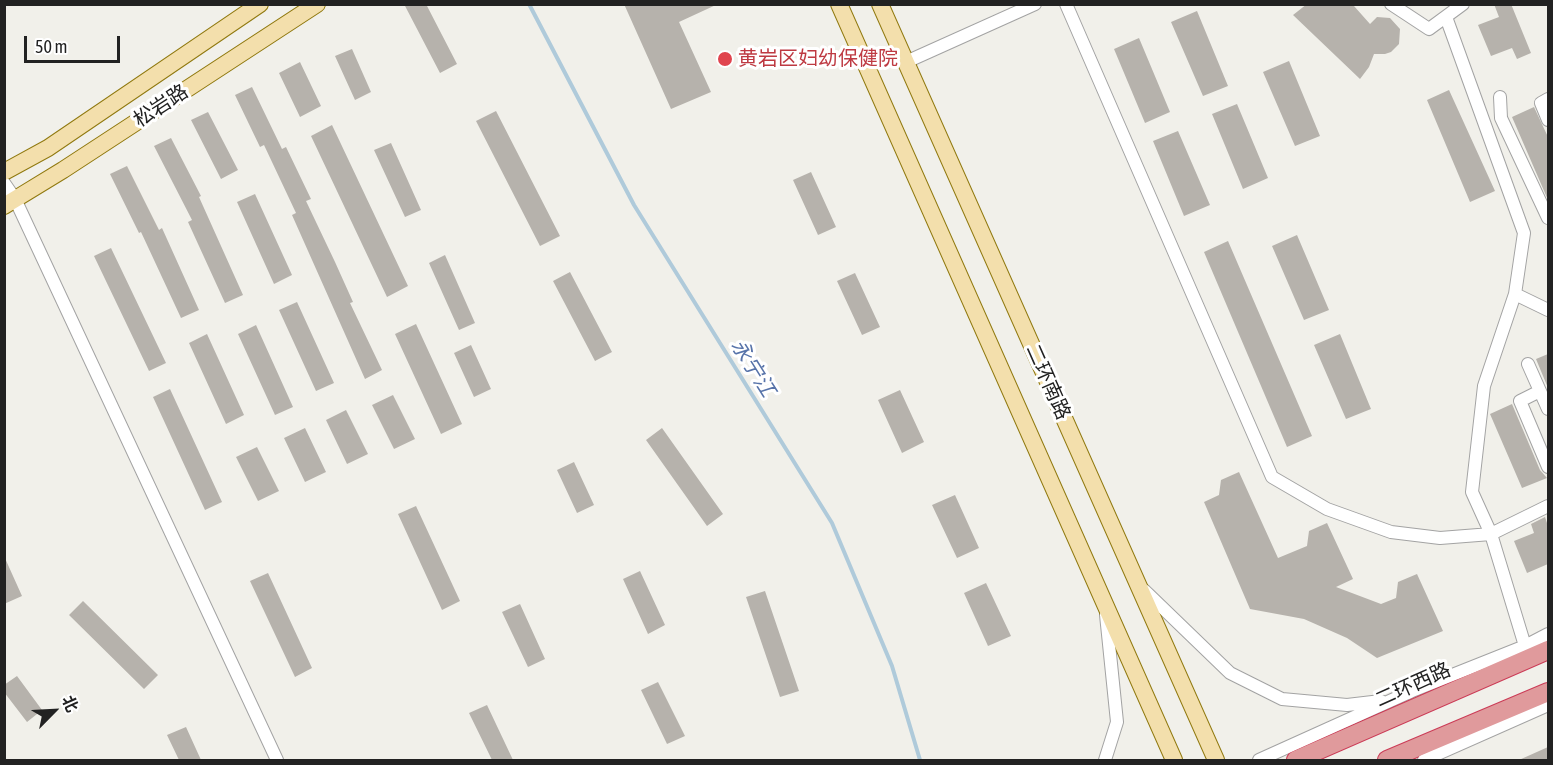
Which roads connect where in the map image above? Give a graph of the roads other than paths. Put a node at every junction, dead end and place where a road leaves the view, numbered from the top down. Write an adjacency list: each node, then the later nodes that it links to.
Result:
1 (260, 4): 14 (main road, 松岩路)
2 (317, 4): 16 (main road, 松岩路)
3 (839, 4): 27 (main road, 二环南路)
4 (880, 4): 10 (main road, 二环南路)
5 (1035, 4): 10 (street)
6 (1066, 4): 25 (street)
7 (1391, 4): 9 (street)
8 (1463, 4): 9 (street)
9 (1446, 17): 18 (street)
10 (906, 62): 26 (main road, 二环南路)
11 (1500, 97): 17 (street)
12 (1548, 99): 13 (street)
13 (1548, 120)
14 (4, 172)
15 (4, 183): 16 (street)
16 (10, 203): 35 (street)
17 (1548, 218)
18 (1515, 294): 19 (street); 25 (street)
19 (1548, 310)
20 (1528, 364): 21 (street)
21 (1540, 391): 22 (street); 23 (street)
22 (1548, 409)
23 (1548, 467)
24 (1548, 506): 25 (street)
25 (1491, 534): 30 (street)
26 (1138, 585): 32 (street); 38 (main road, 二环南路)
27 (1105, 605): 36 (street); 37 (main road, 二环南路)
28 (1548, 634): 30 (street)
29 (1548, 650): 30 (highway, 二环西路)
30 (1527, 652): 32 (street); 40 (highway, 二环西路)
31 (1548, 692): 34 (highway)
32 (1394, 699): 39 (street)
33 (1548, 705): 34 (street)
34 (1424, 753): 41 (highway); 42 (street)
35 (277, 760)
36 (1105, 760)
37 (1174, 760)
38 (1216, 760)
39 (1259, 760)
40 (1296, 760)
41 (1388, 760)
42 (1409, 760)

